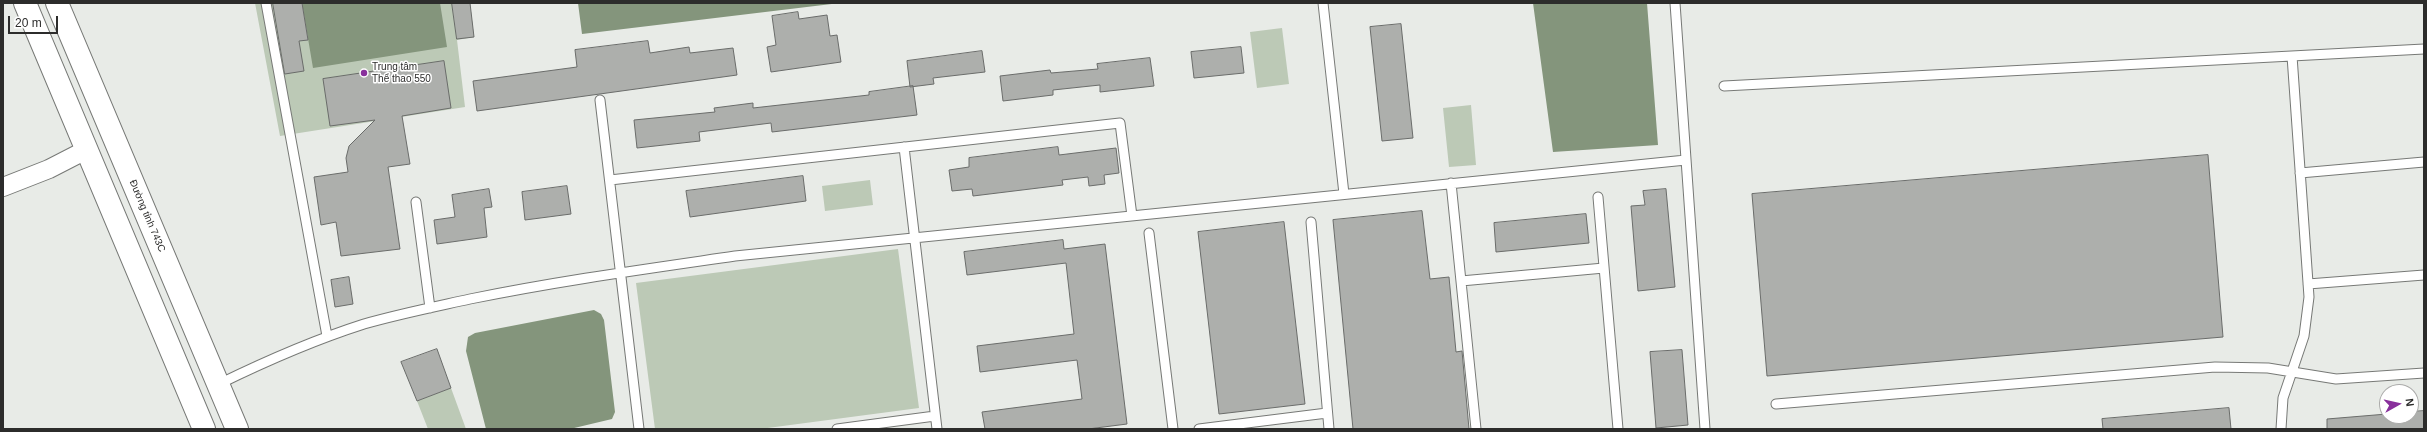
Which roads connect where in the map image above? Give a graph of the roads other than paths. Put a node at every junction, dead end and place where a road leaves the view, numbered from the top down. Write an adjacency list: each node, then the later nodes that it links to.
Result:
1 (25, 3): 11 (main road)
2 (57, 3): 34 (main road, Đường tỉnh 743C)
3 (266, 3): 31 (lane)
4 (1323, 3): 18 (lane)
5 (1675, 3): 12 (lane)
6 (2424, 49): 7 (lane)
7 (2292, 56): 8 (lane); 14 (lane)
8 (1724, 86)
9 (600, 100): 15 (lane)
10 (904, 147): 15 (lane); 21 (lane); 24 (lane)
11 (86, 150): 17 (street); 35 (main road)
12 (1686, 160): 16 (lane); 49 (lane)
13 (2424, 162): 14 (lane)
14 (2300, 173): 29 (lane)
15 (610, 180): 26 (lane)
16 (1451, 184): 18 (lane); 28 (lane)
17 (3, 187)
18 (1344, 194): 21 (lane)
19 (1598, 197): 25 (lane)
20 (416, 202): 30 (lane)
21 (1132, 216): 24 (lane)
22 (1311, 222): 37 (lane)
23 (1149, 233): 44 (lane)
24 (915, 238): 26 (lane); 38 (lane)
25 (1604, 268): 28 (lane); 48 (lane)
26 (620, 272): 30 (lane); 41 (lane)
27 (2424, 275): 29 (lane)
28 (1461, 281): 47 (lane)
29 (2308, 284): 32 (lane)
30 (430, 308): 31 (lane)
31 (327, 336): 34 (lane)
32 (2292, 372): 33 (lane); 36 (lane); 50 (lane)
33 (2424, 373)
34 (218, 384): 35 (main road); 40 (main road, Đường tỉnh 743C)
35 (190, 397): 39 (main road)
36 (1776, 404)
37 (1328, 413): 45 (lane); 46 (lane)
38 (935, 416): 42 (lane); 43 (lane)
39 (204, 429)
40 (237, 429)
41 (639, 429)
42 (836, 429)
43 (937, 429)
44 (1173, 429)
45 (1200, 429)
46 (1329, 429)
47 (1476, 429)
48 (1618, 429)
49 (1704, 429)
50 (2281, 429)

